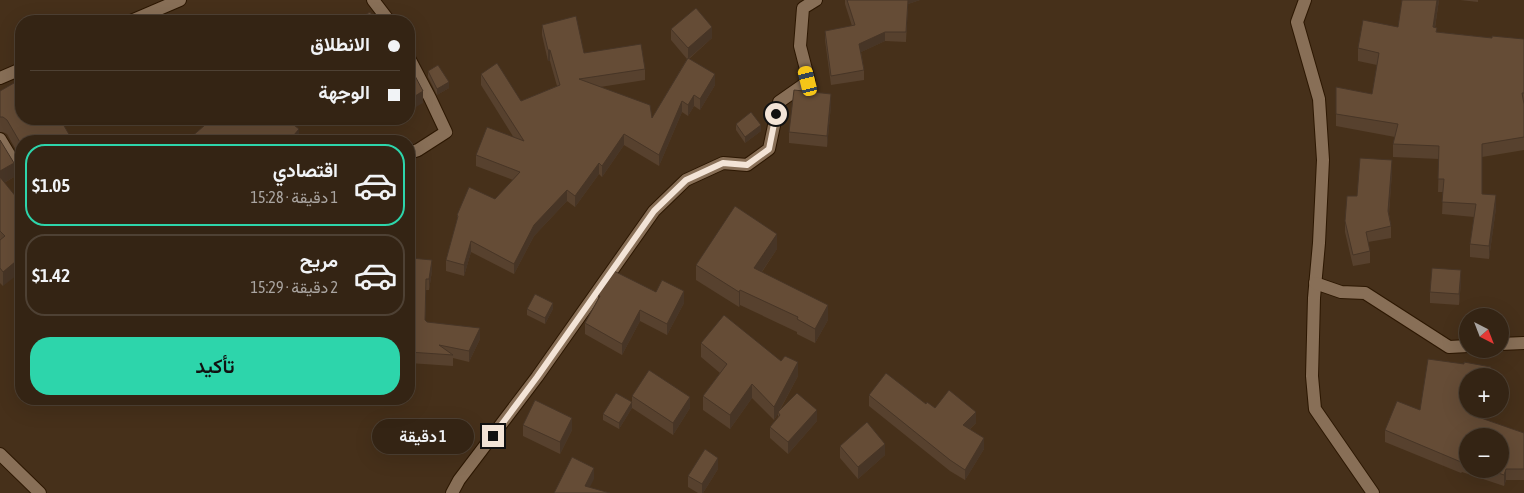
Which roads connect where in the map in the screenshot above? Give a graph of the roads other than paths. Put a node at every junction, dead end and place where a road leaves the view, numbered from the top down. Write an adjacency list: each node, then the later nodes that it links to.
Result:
1 (180, 0): 5 (street)
2 (373, 0): 6 (street)
3 (816, 0): 19 (street)
4 (1305, 0): 13 (street)
5 (146, 15)
6 (384, 15)
7 (415, 69): 11 (street)
8 (15, 72): 9 (street)
9 (0, 78)
10 (0, 139): 12 (street)
11 (415, 151)
12 (15, 164)
13 (1315, 283): 16 (street); 20 (street)
14 (1524, 342): 15 (street)
15 (1509, 343)
16 (1459, 346)
17 (0, 454): 18 (street)
18 (40, 493)
19 (452, 493)
20 (1372, 493)

